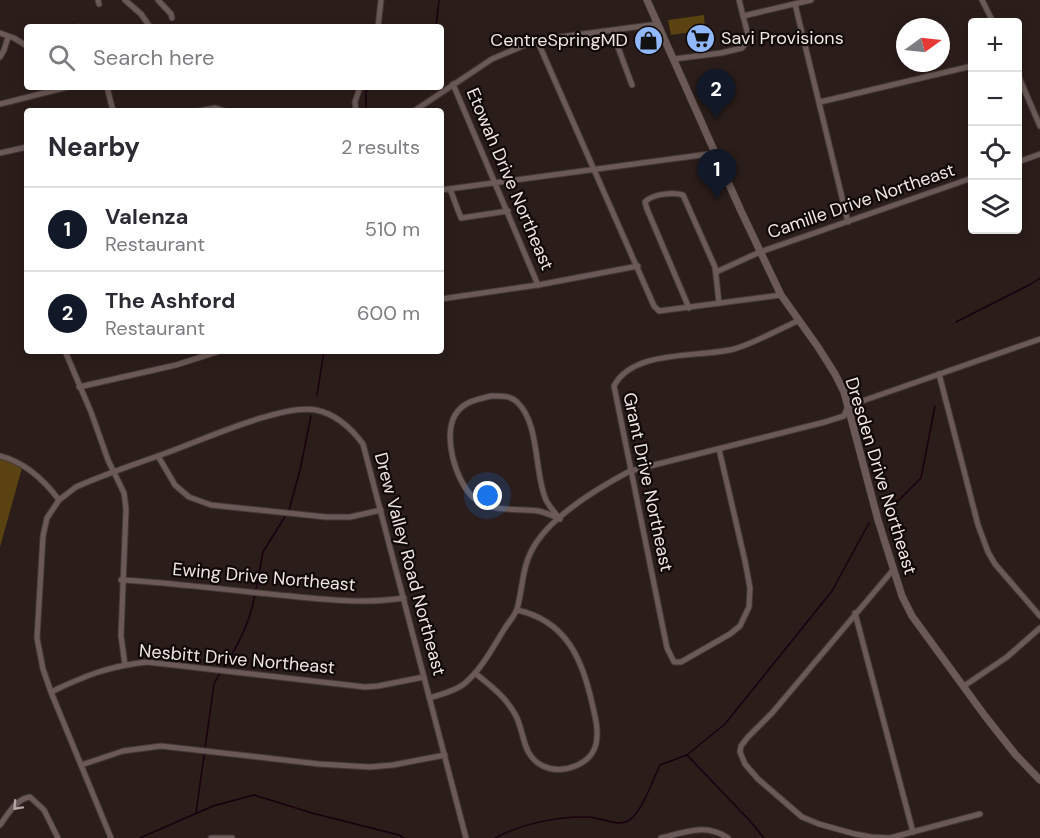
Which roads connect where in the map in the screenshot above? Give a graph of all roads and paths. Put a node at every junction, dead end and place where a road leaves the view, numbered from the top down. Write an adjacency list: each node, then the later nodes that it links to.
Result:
1 (125, 0): 12 (street)
2 (158, 0): 10 (street)
3 (381, 0): 13 (street)
4 (647, 0): 14 (street, Dresden Drive Northeast)
5 (739, 0): 9 (street)
6 (811, 0): 8 (street)
7 (982, 0): 11 (street)
8 (795, 4): 9 (street); 29 (street)
9 (743, 16): 21 (street)
10 (172, 18)
11 (991, 18)
12 (148, 24)
13 (378, 24)
14 (658, 24): 15 (street); 21 (street, Dresden Drive Northeast)
15 (612, 31): 18 (street); 24 (street)
16 (0, 33): 17 (street)
17 (8, 37): 19 (street); 20 (street)
18 (537, 40): 23 (street); 40 (street)
19 (24, 44)
20 (0, 57)
21 (674, 59): 37 (street, Dresden Drive Northeast)
22 (968, 67): 29 (street)
23 (453, 84): 33 (street); 42 (street, Etowah Drive Northeast)
24 (632, 85)
25 (1022, 86): 34 (street)
26 (56, 90): 30 (street)
27 (108, 90): 31 (street)
28 (359, 90): 32 (street)
29 (820, 102): 46 (street)
30 (0, 104)
31 (112, 108)
32 (356, 108)
33 (418, 108)
34 (1040, 126)
35 (24, 148): 36 (street)
36 (0, 153)
37 (716, 153): 40 (street); 47 (street, Dresden Drive Northeast)
38 (1040, 154): 39 (street)
39 (1022, 160)
40 (596, 170): 42 (street); 48 (street)
41 (968, 179): 46 (street, Camille Drive Northeast)
42 (496, 183): 43 (street); 45 (street, Etowah Drive Northeast)
43 (450, 189): 44 (street); 45 (street)
44 (444, 190)
45 (508, 211): 50 (street, Etowah Drive Northeast)
46 (848, 222): 47 (street, Camille Drive Northeast)
47 (760, 252): 49 (street, Camille Drive Northeast); 51 (street, Dresden Drive Northeast)
48 (638, 266): 50 (street); 54 (street)
49 (716, 272): 53 (street); 54 (street)
50 (538, 285): 52 (street)
51 (781, 295): 53 (street); 55 (street, Dresden Drive Northeast)
52 (444, 300)
53 (718, 303): 54 (street)
54 (689, 308)
55 (798, 321): 61 (street, Dresden Drive Northeast); 65 (street, Grant Drive Northeast)
56 (1040, 339): 59 (street)
57 (65, 354): 60 (street)
58 (210, 354): 60 (street)
59 (939, 374): 61 (street); 75 (street)
60 (79, 387): 66 (street)
61 (848, 406): 62 (street); 70 (street, Dresden Drive Northeast)
62 (719, 448): 65 (street); 65 (street, Grant Drive Northeast)
63 (0, 456): 67 (street)
64 (158, 456): 66 (street, Drew Valley Road Northeast); 68 (street); 68 (street, Drew Valley Road Northeast)
65 (630, 471): 69 (street)
66 (114, 472): 67 (street, Drew Valley Road Northeast); 71 (street)
67 (59, 500): 81 (street, Drew Valley Road Northeast)
68 (381, 510): 72 (street, Drew Valley Road Northeast)
69 (560, 519): 69 (street); 73 (street)
70 (893, 570): 74 (street); 80 (street, Dresden Drive Northeast)
71 (122, 580): 72 (street, Ewing Drive Northeast); 77 (street)
72 (404, 598): 79 (street, Drew Valley Road Northeast)
73 (516, 610): 78 (street); 78 (street)
74 (855, 613): 88 (street); 88 (street)
75 (1040, 616)
76 (1040, 628): 80 (street)
77 (125, 664): 79 (street, Nesbitt Drive Northeast); 81 (street, Nesbitt Drive Northeast)
78 (475, 673): 82 (street)
79 (424, 677): 82 (street, Drew Valley Road Northeast)
80 (964, 686): 85 (street, Dresden Drive Northeast)
81 (51, 692): 84 (street, Drew Valley Road Northeast)
82 (430, 698): 83 (street, Drew Valley Road Northeast)
83 (445, 755): 84 (street); 94 (street, Drew Valley Road Northeast)
84 (81, 765): 91 (street, Drew Valley Road Northeast)
85 (1040, 780)
86 (980, 814): 88 (street)
87 (0, 825): 90 (street, one-way to 87)
88 (913, 832)
89 (680, 836): 95 (street); 96 (street)
90 (58, 838)
91 (111, 838)
92 (212, 838): 93 (street)
93 (232, 838)
94 (466, 838)
95 (662, 838)
96 (728, 838)

